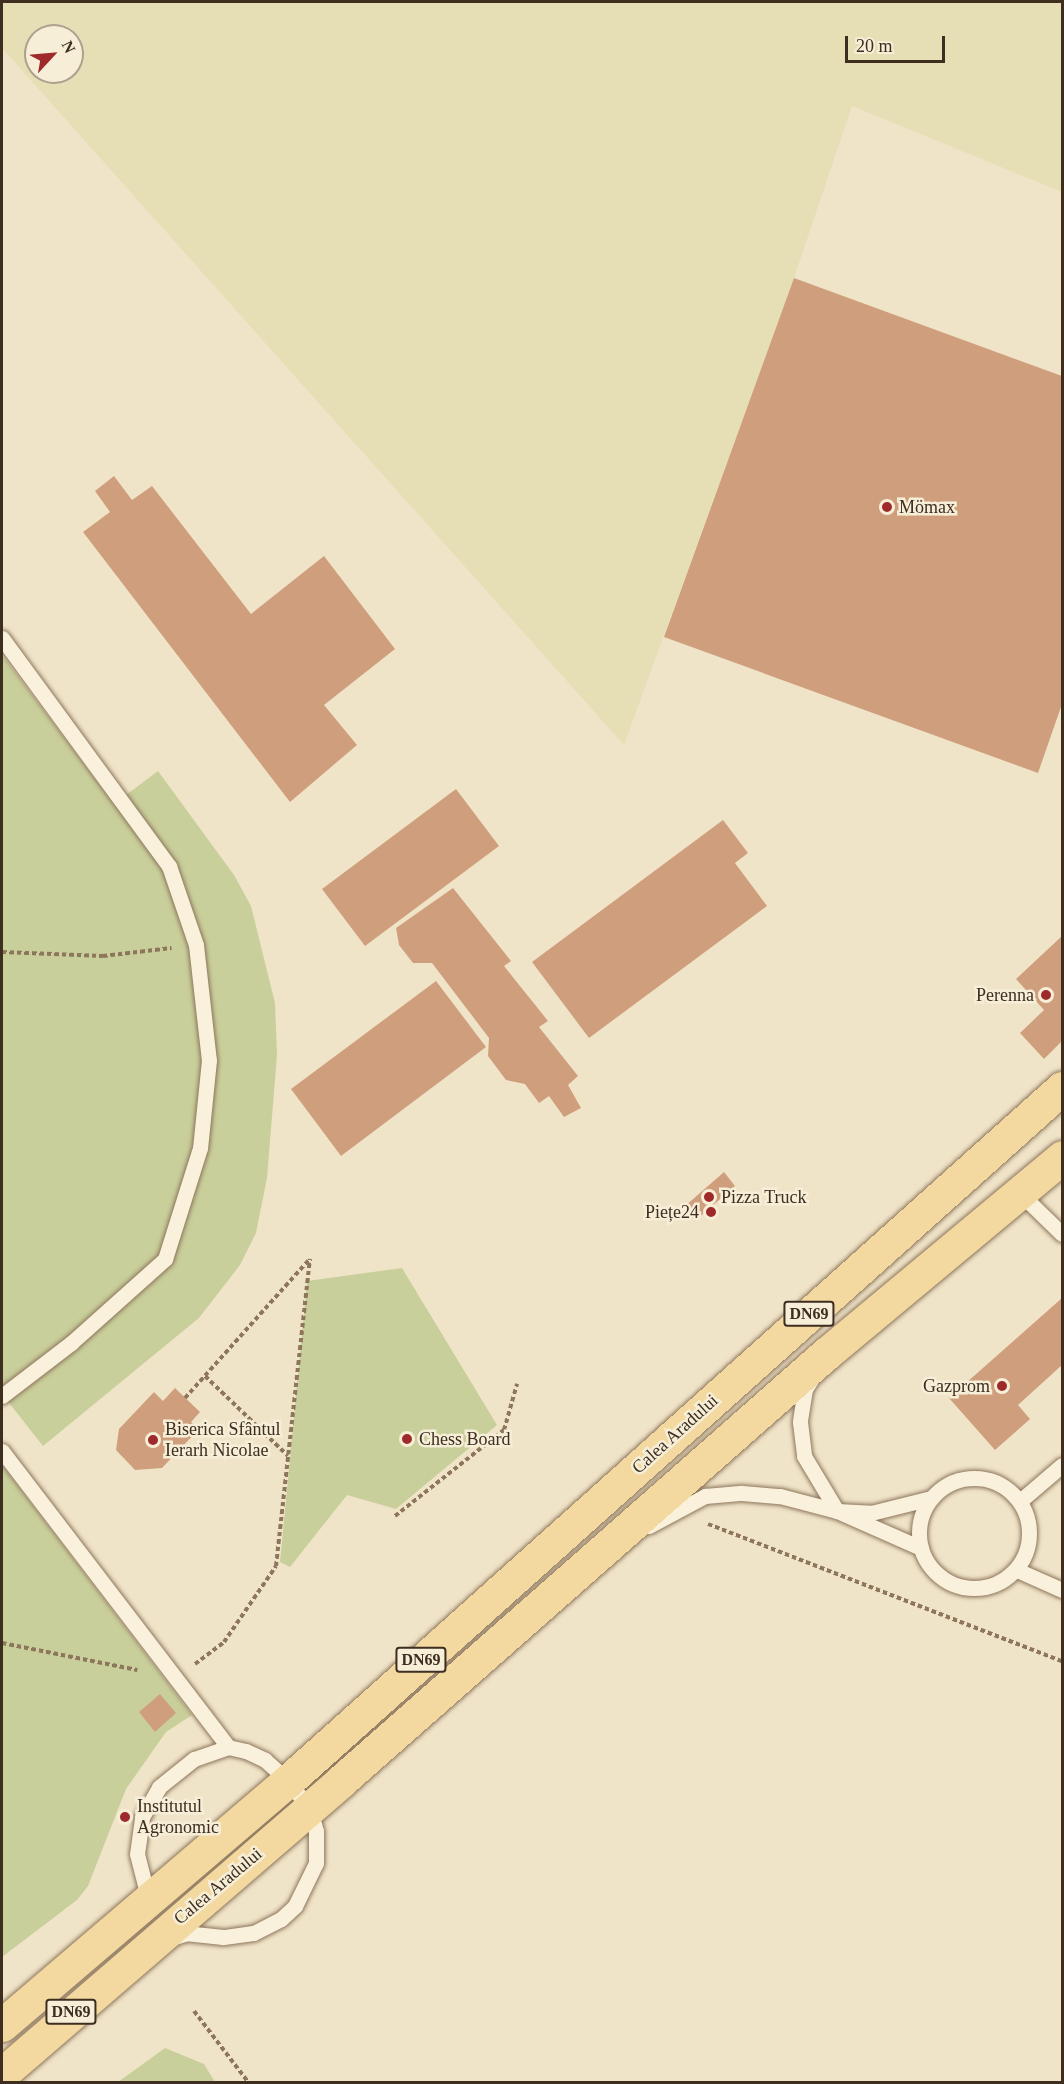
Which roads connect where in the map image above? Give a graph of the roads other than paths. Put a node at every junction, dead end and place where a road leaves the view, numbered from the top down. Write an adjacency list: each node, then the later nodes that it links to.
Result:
1 (2, 638): 7 (lane)
2 (1062, 1088): 18 (main road, Calea Aradului / DN69)
3 (1062, 1157): 4 (main road, Calea Aradului / DN69)
4 (1020, 1194): 5 (lane); 6 (main road, Calea Aradului / DN69)
5 (1062, 1234)
6 (827, 1353): 12 (lane); 14 (main road, Calea Aradului / DN69)
7 (2, 1396)
8 (2, 1451): 17 (lane)
9 (1062, 1465): 11 (lane)
10 (931, 1498): 11 (lane); 12 (lane); 13 (lane)
11 (1020, 1501): 15 (lane)
12 (837, 1511): 13 (lane); 14 (lane)
13 (921, 1548): 15 (lane)
14 (582, 1566): 19 (main road, Calea Aradului / DN69)
15 (1017, 1570): 16 (lane)
16 (1062, 1590)
17 (228, 1747): 18 (lane, Calea Aradului); 20 (lane, Calea Aradului)
18 (288, 1781): 19 (lane, Calea Aradului); 20 (main road, Calea Aradului / DN69)
19 (310, 1809): 21 (main road, Calea Aradului / DN69); 21 (lane, Calea Aradului)
20 (148, 1897): 22 (main road, Calea Aradului / DN69)
21 (127, 1962): 23 (main road, Calea Aradului / DN69)
22 (2, 2025)
23 (2, 2074)

